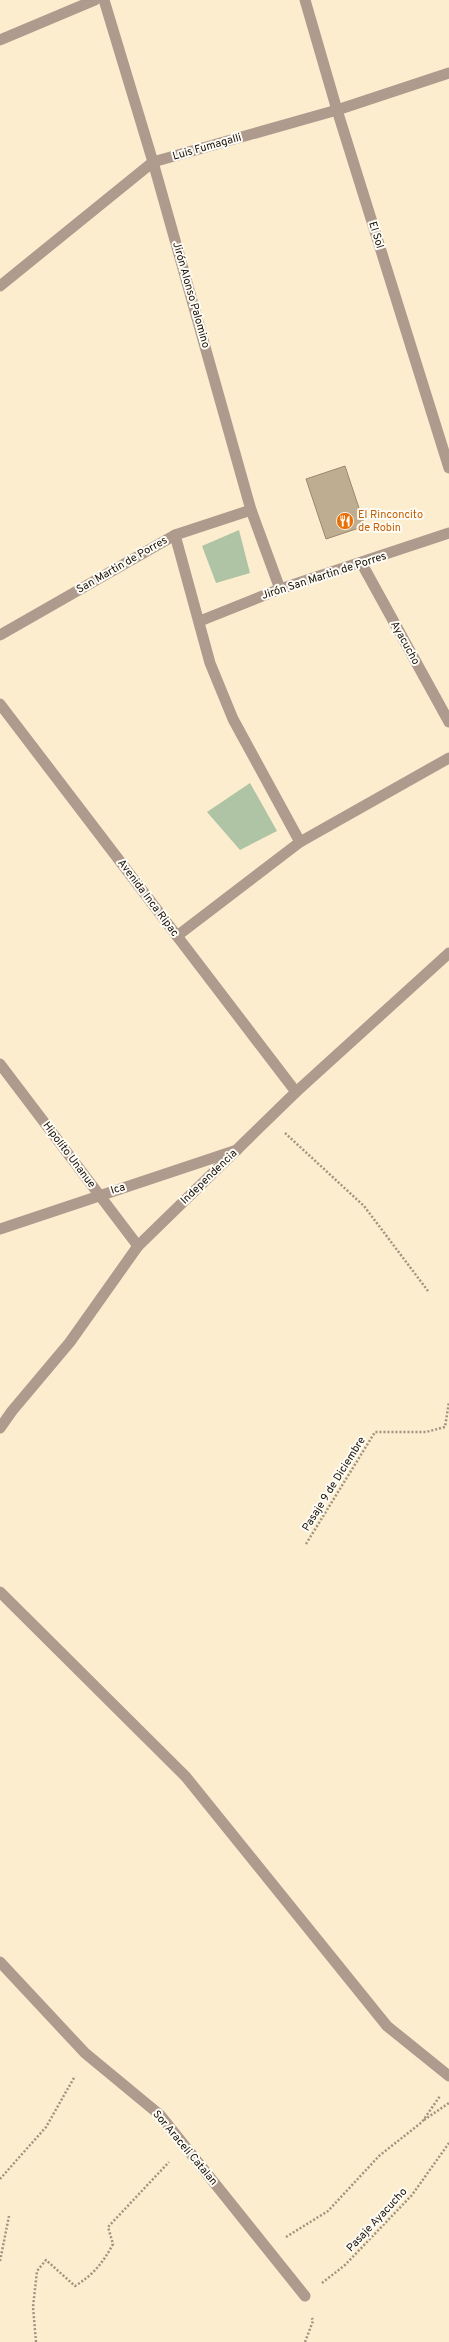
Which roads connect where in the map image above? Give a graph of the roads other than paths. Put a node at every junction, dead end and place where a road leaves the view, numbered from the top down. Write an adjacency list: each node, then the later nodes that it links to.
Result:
1 (96, 0): 4 (street)
2 (104, 0): 7 (street, Jirón Alonso Palomino)
3 (305, 0): 6 (street, El Sol)
4 (0, 40)
5 (449, 73): 6 (street, Luis Fumagalli)
6 (337, 110): 7 (street, Luis Fumagalli); 9 (street, El Sol)
7 (153, 162): 8 (street, Luis Fumagalli); 10 (street, Jirón Alonso Palomino)
8 (0, 286)
9 (449, 468)
10 (251, 510): 12 (street, San Martin de Porres); 14 (street, Jirón Alonso Palomino)
11 (449, 533): 13 (street, Jirón San Martin de Porres)
12 (175, 535): 15 (street); 16 (street, San Martin de Porres)
13 (362, 564): 14 (street, Jirón San Martin de Porres); 18 (street, Ayacucho)
14 (280, 589): 15 (street, Jirón San Martin de Porres)
15 (200, 620): 20 (street)
16 (0, 635)
17 (0, 704): 21 (street, Avenida Inca Ripac)
18 (449, 720)
19 (449, 758): 20 (street)
20 (300, 842): 21 (street)
21 (177, 936): 24 (street, Avenida Inca Ripac)
22 (449, 953): 24 (street, Independencia)
23 (0, 1064): 26 (street, Hipolito Unanue)
24 (296, 1092): 25 (street, Independencia)
25 (237, 1150): 26 (street, Ica); 28 (street, Independencia)
26 (100, 1195): 27 (street, Ica); 28 (street, Hipolito Unanue)
27 (0, 1229)
28 (138, 1246): 29 (street, Independencia)
29 (0, 1428)
30 (0, 1592): 32 (street)
31 (0, 1962): 33 (street, Sor Araceli Catalan)
32 (449, 2076)
33 (305, 2296)

